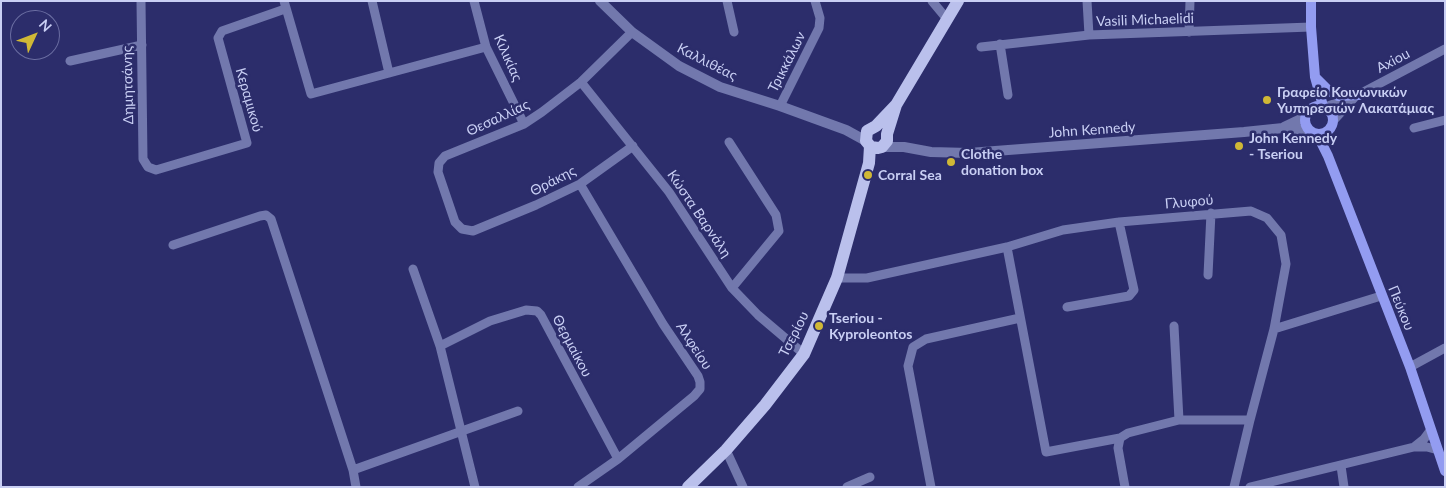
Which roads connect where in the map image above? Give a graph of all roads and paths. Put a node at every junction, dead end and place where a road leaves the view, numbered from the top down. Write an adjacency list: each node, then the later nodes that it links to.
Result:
1 (141, 1): 20 (street, Δημητσάνης)
2 (372, 1): 25 (street)
3 (474, 1): 22 (street, Κιλικίας)
4 (600, 1): 15 (street, Καλλιθέας)
5 (727, 1): 16 (street)
6 (815, 1): 30 (street, Τρικκάλων)
7 (932, 1): 13 (street)
8 (958, 1): 13 (main road, Τσερίου)
9 (1088, 1): 18 (street)
10 (1190, 1): 17 (street)
11 (1311, 1): 14 (main road)
12 (284, 5): 25 (street); 44 (street, Κεραμικού)
13 (947, 18): 40 (main road, Τσερίου)
14 (1311, 27): 17 (street, Vasili Michaelidi); 26 (main road)
15 (632, 32): 27 (street, Θεσαλλίας); 30 (street, Καλλιθέας)
16 (734, 32)
17 (1189, 32): 18 (street, Vasili Michaelidi)
18 (1088, 35): 19 (street, Vasili Michaelidi)
19 (1000, 44): 21 (street, Vasili Michaelidi); 28 (street)
20 (142, 45): 24 (street); 44 (street, Δημητσάνης)
21 (981, 46)
22 (486, 47): 25 (street); 34 (street, Κιλικίας)
23 (1445, 49): 29 (street, Axiou)
24 (70, 61)
25 (389, 73)
26 (1315, 78): 29 (main road); 31 (main road)
27 (581, 82): 34 (street, Θεσαλλίας); 42 (street, Κώστα Βαρνάλη)
28 (1008, 95)
29 (1357, 96): 31 (street, Axiou); 35 (street, Axiou)
30 (780, 106): 38 (street, Καλλιθέας)
31 (1320, 107): 32 (main road); 35 (main road)
32 (1305, 117): 36 (street); 39 (main road)
33 (1445, 120): 37 (street)
34 (524, 124): 48 (street, Θεσαλλίας)
35 (1332, 125): 39 (main road); 43 (main road, Πεύκου)
36 (1283, 128): 39 (street); 40 (street, John Kennedy)
37 (1414, 128)
38 (846, 130): 40 (street, John Kennedy)
39 (1313, 132): 43 (main road, Πεύκου)
40 (877, 139): 53 (main road, Τσερίου)
41 (729, 142): 54 (street)
42 (633, 146): 45 (street, Θράκης); 54 (street, Κώστα Βαρνάλη)
43 (1328, 156): 55 (main road, Πεύκου)
44 (148, 167)
45 (580, 184): 48 (street, Θράκης); 73 (street, Αλφείου)
46 (1211, 213): 47 (street, Γλυφού); 52 (street); 59 (street, Γλυφού)
47 (1119, 222): 50 (street, Γλυφού); 56 (street)
48 (479, 228)
49 (173, 245): 75 (street)
50 (1007, 247): 53 (street, Γλυφού); 57 (street)
51 (413, 269): 60 (street)
52 (1208, 275)
53 (837, 278): 62 (main road, Τσερίου)
54 (732, 288): 62 (street, Κώστα Βαρνάλη)
55 (1381, 296): 59 (street); 63 (main road, Πεύκου)
56 (1067, 308)
57 (1020, 318): 69 (street); 84 (street)
58 (1174, 326): 65 (street)
59 (1274, 329): 66 (street, Γλυφού)
60 (440, 346): 68 (street); 73 (street, Θερμαίκου)
61 (1445, 348): 63 (street)
62 (804, 354): 71 (main road, Τσερίου)
63 (1410, 367): 67 (main road, Πεύκου)
64 (518, 411): 68 (street)
65 (1179, 420): 66 (street); 69 (street)
66 (1250, 420): 86 (street, Γλυφού)
67 (1430, 431): 70 (street); 72 (main road, Πεύκου)
68 (461, 433): 75 (street); 79 (street)
69 (1120, 438): 85 (street)
70 (1414, 447): 72 (street); 74 (street)
71 (726, 450): 81 (main road, Τσερίου); 82 (street)
72 (1438, 450): 76 (main road, Πεύκου)
73 (618, 459): 80 (street, Αλφείου)
74 (1341, 466): 87 (street); 88 (street)
75 (353, 470): 78 (street)
76 (1445, 471)
77 (870, 477): 83 (street)
78 (356, 487)
79 (475, 487)
80 (578, 487)
81 (688, 487)
82 (743, 487)
83 (847, 487)
84 (931, 487)
85 (1125, 487)
86 (1234, 487)
87 (1250, 487)
88 (1344, 487)

